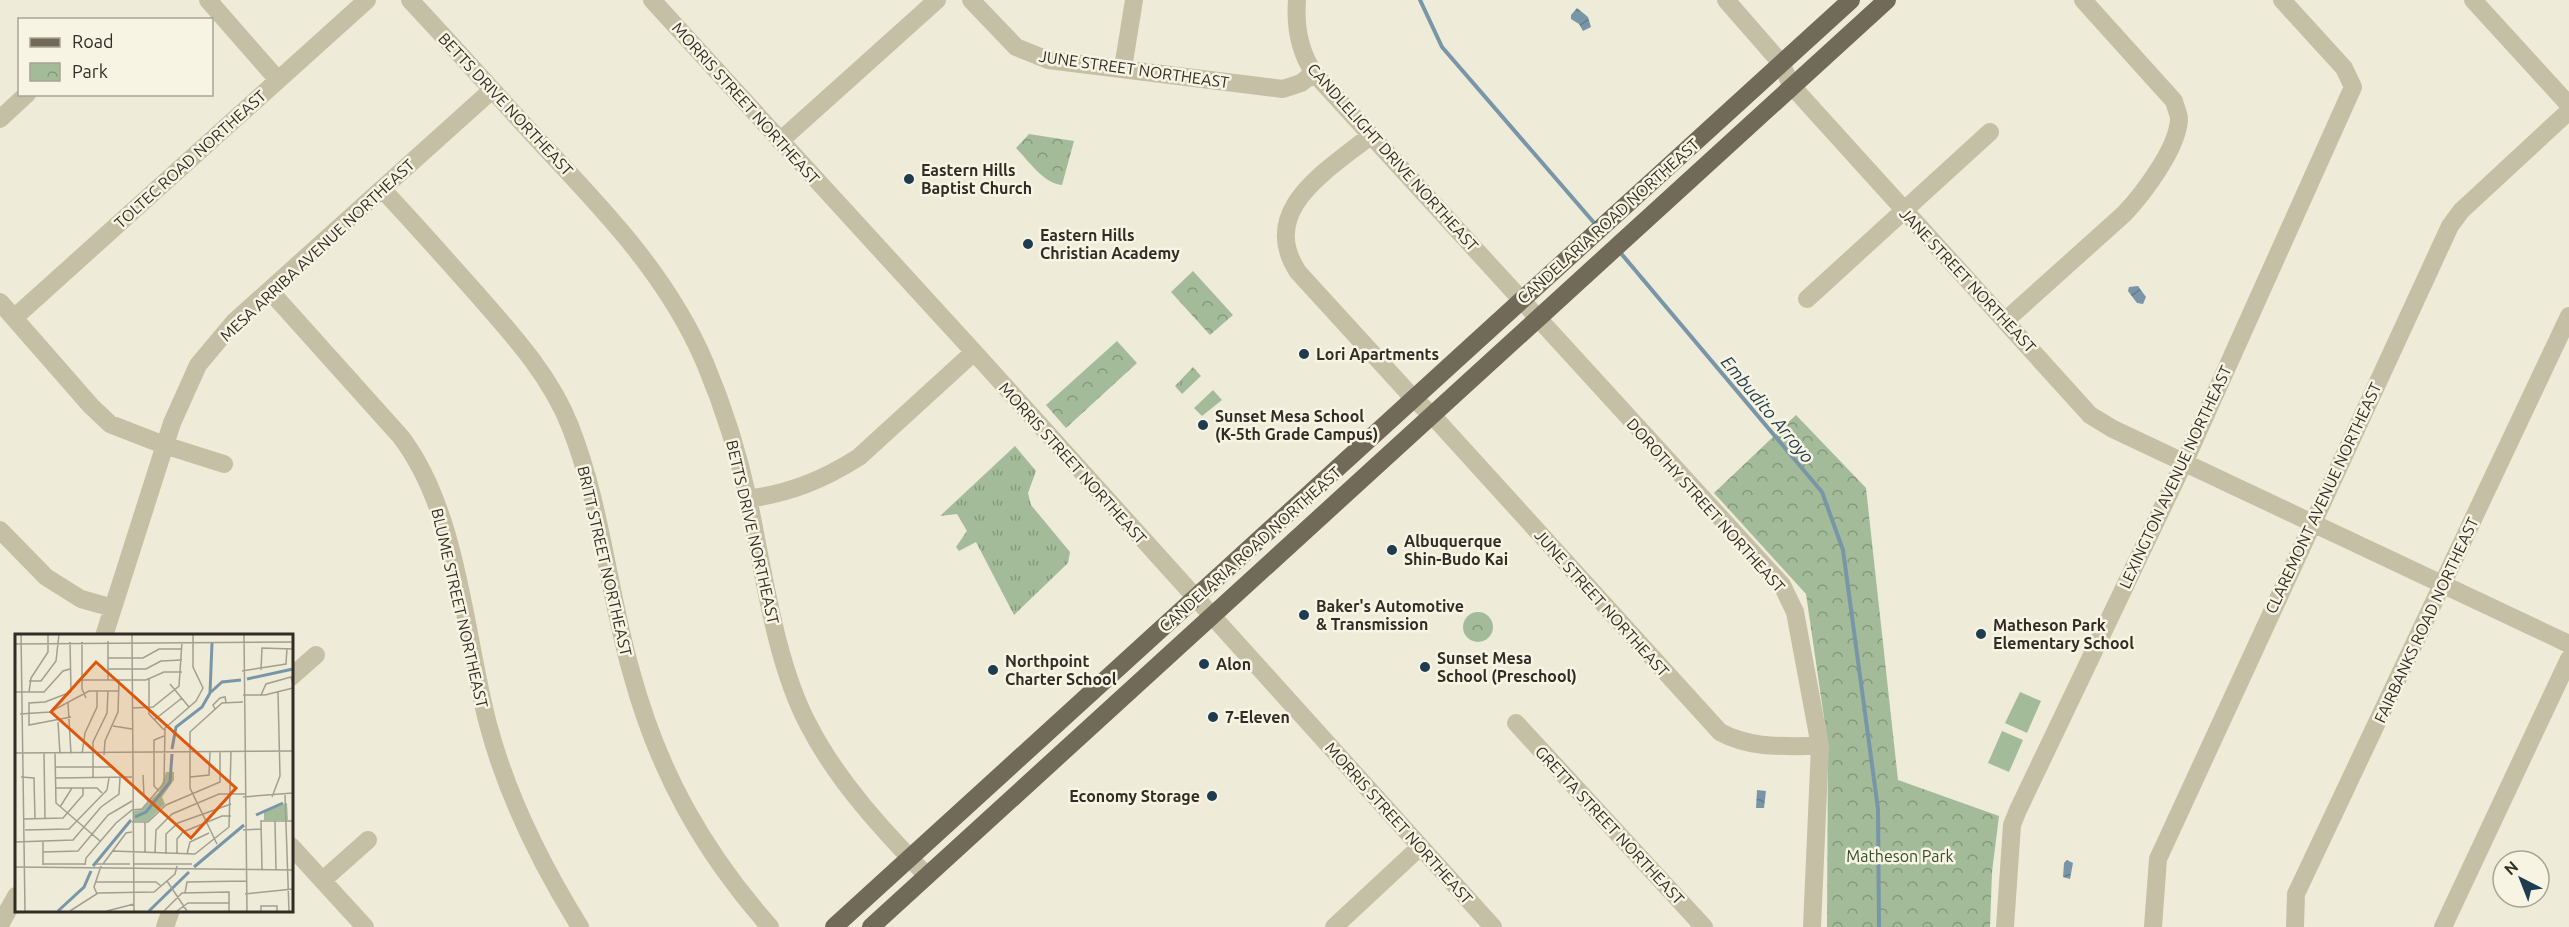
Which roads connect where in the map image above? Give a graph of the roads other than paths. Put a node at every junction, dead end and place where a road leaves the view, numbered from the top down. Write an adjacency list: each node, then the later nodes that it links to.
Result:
1 (208, 0): 18 (street)
2 (367, 0): 18 (street, TOLTEC ROAD NORTHEAST)
3 (410, 0): 20 (street, BETTS DRIVE NORTHEAST)
4 (652, 0): 27 (street, MORRIS STREET NORTHEAST)
5 (938, 0): 27 (street)
6 (971, 0): 16 (street, JUNE STREET NORTHEAST)
7 (1134, 0): 16 (street)
8 (1297, 0): 17 (street, CANDLELIGHT DRIVE NORTHEAST)
9 (1726, 0): 15 (street, JANE STREET NORTHEAST)
10 (1851, 0): 15 (main road, CANDELARIA ROAD NORTHEAST)
11 (1887, 0): 19 (main road, CANDELARIA ROAD NORTHEAST)
12 (2083, 0): 37 (street)
13 (2282, 0): 42 (street, LEXINGTON AVENUE NORTHEAST)
14 (2473, 0): 22 (street)
15 (1781, 63): 19 (street, JANE STREET NORTHEAST); 32 (main road, CANDELARIA ROAD NORTHEAST)
16 (1123, 68): 17 (street, JUNE STREET NORTHEAST)
17 (1314, 74): 26 (street, CANDLELIGHT DRIVE NORTHEAST)
18 (278, 80): 35 (street, TOLTEC ROAD NORTHEAST)
19 (1791, 86): 29 (street, JANE STREET NORTHEAST); 36 (main road, CANDELARIA ROAD NORTHEAST)
20 (492, 90): 28 (street, MESA ARRIBA AVENUE NORTHEAST); 44 (street, BETTS DRIVE NORTHEAST)
21 (25, 96): 24 (street)
22 (2569, 105)
23 (2569, 111): 45 (street, CLAREMONT AVENUE NORTHEAST)
24 (0, 119)
25 (1990, 132): 29 (street)
26 (1371, 135): 32 (street, CANDLELIGHT DRIVE NORTHEAST); 39 (street, JUNE STREET NORTHEAST)
27 (780, 141): 38 (street, MORRIS STREET NORTHEAST)
28 (382, 189): 30 (street, MESA ARRIBA AVENUE NORTHEAST); 70 (street, BRITT STREET NORTHEAST)
29 (1904, 211): 31 (street); 37 (street, JANE STREET NORTHEAST)
30 (270, 291): 41 (street, MESA ARRIBA AVENUE NORTHEAST); 69 (street, BLUME STREET NORTHEAST)
31 (1807, 299)
32 (1520, 300): 36 (street, DOROTHY STREET NORTHEAST); 39 (main road, CANDELARIA ROAD NORTHEAST)
33 (0, 302): 35 (street)
34 (2569, 316): 47 (street, FAIRBANKS ROAD NORTHEAST)
35 (14, 318): 41 (street)
36 (1538, 318): 40 (main road, CANDELARIA ROAD NORTHEAST); 57 (street, DOROTHY STREET NORTHEAST)
37 (2006, 320): 42 (street, JANE STREET NORTHEAST)
38 (974, 352): 44 (street); 48 (street, MORRIS STREET NORTHEAST)
39 (1414, 399): 40 (street, JUNE STREET NORTHEAST); 48 (main road, CANDELARIA ROAD NORTHEAST)
40 (1432, 415): 50 (main road, CANDELARIA ROAD NORTHEAST); 57 (street, JUNE STREET NORTHEAST)
41 (164, 445): 43 (street); 49 (street, MESA ARRIBA AVENUE NORTHEAST)
42 (2184, 463): 45 (street, JANE STREET NORTHEAST); 77 (street, LEXINGTON AVENUE NORTHEAST)
43 (224, 464)
44 (748, 500): 61 (street, BETTS DRIVE NORTHEAST)
45 (2311, 523): 47 (street, JANE STREET NORTHEAST); 78 (street, CLAREMONT AVENUE NORTHEAST)
46 (4, 543): 49 (street)
47 (2444, 584): 52 (street, JANE STREET NORTHEAST); 79 (street, FAIRBANKS ROAD NORTHEAST)
48 (1195, 599): 50 (street, MORRIS STREET NORTHEAST); 61 (main road, CANDELARIA ROAD NORTHEAST)
49 (113, 608): 51 (street, MESA ARRIBA AVENUE NORTHEAST)
50 (1212, 615): 60 (street, MORRIS STREET NORTHEAST); 62 (main road, CANDELARIA ROAD NORTHEAST)
51 (105, 634)
52 (2569, 644)
53 (316, 655): 55 (street)
54 (2569, 659): 80 (street)
55 (292, 676)
56 (1516, 723): 75 (street, GRETTA STREET NORTHEAST)
57 (1820, 746): 76 (street, DOROTHY STREET NORTHEAST)
58 (368, 840): 63 (street)
59 (292, 847): 63 (street)
60 (1420, 848): 73 (street); 74 (street, MORRIS STREET NORTHEAST)
61 (910, 858): 62 (street, BETTS DRIVE NORTHEAST); 71 (main road, CANDELARIA ROAD NORTHEAST)
62 (927, 876): 72 (main road, CANDELARIA ROAD NORTHEAST)
63 (323, 880): 68 (street)
64 (15, 898): 66 (street)
65 (170, 912): 67 (street)
66 (0, 925)
67 (165, 927)
68 (365, 927)
69 (580, 927)
70 (770, 927)
71 (834, 927)
72 (871, 927)
73 (1334, 927)
74 (1493, 927)
75 (1704, 927)
76 (1812, 927)
77 (2006, 927)
78 (2153, 927)
79 (2295, 927)
80 (2443, 927)

